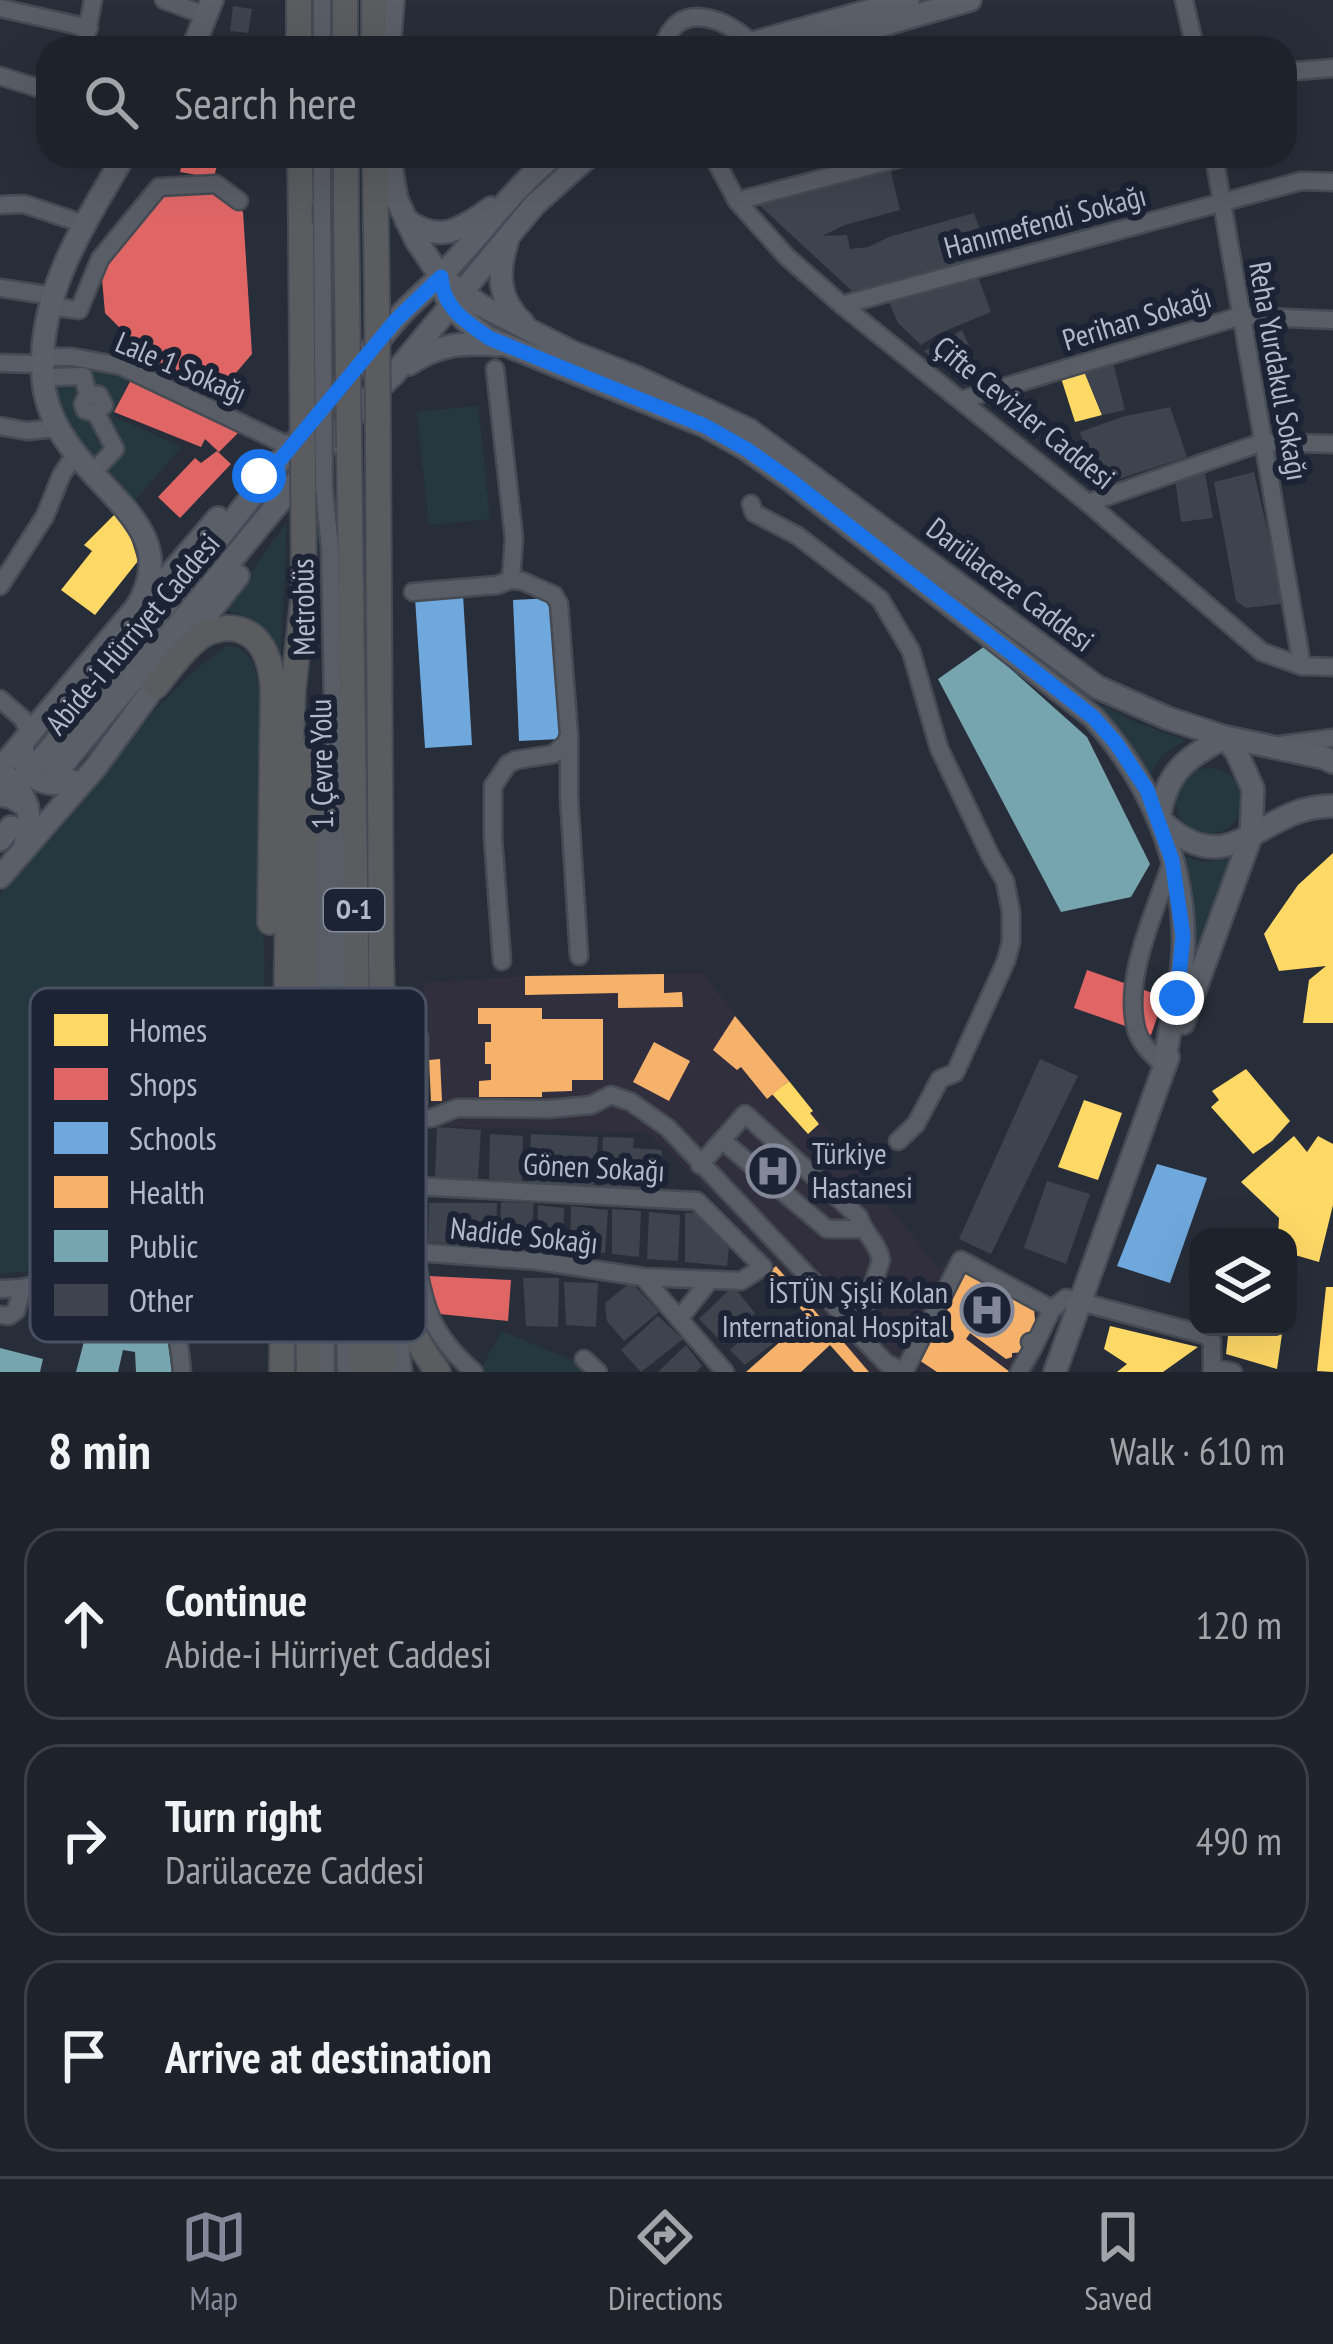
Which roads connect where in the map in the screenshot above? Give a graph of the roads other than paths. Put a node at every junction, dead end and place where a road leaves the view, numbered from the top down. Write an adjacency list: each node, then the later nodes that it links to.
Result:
1 (93, 0): 17 (street)
2 (164, 0): 14 (street)
3 (299, 0): 20 (highway)
4 (322, 0): 21 (street)
5 (345, 0): 22 (highway)
6 (374, 0): 23 (highway)
7 (393, 0): 24 (main road)
8 (808, 0): 27 (main road)
9 (836, 0): 15 (main road)
10 (908, 0): 15 (main road)
11 (970, 0): 16 (main road)
12 (1184, 0): 30 (street)
13 (0, 8): 17 (street)
14 (209, 8): 19 (main road)
15 (862, 12): 16 (main road); 28 (main road)
16 (890, 22): 29 (main road)
17 (89, 28): 18 (street)
18 (87, 36)
19 (198, 36)
20 (299, 36)
21 (322, 36)
22 (345, 36)
23 (374, 36)
24 (390, 36)
25 (667, 36): 26 (street)
26 (735, 36)
27 (805, 36)
28 (808, 36)
29 (815, 36)
30 (1192, 36)
31 (1333, 68): 32 (street)
32 (1297, 71)
33 (0, 76): 34 (street)
34 (36, 87)
35 (117, 168): 54 (main road)
36 (300, 168): 85 (highway, 1. Çevre Yolu / O-1, bridge)
37 (325, 168): 52 (street, Metrobüs)
38 (343, 168): 52 (highway, 1. Çevre Yolu / O-1)
39 (375, 168): 117 (highway, bridge)
40 (390, 168): 53 (main road)
41 (541, 168): 47 (main road, Abide-i Hürriyet Caddesi)
42 (576, 168): 55 (main road, Abide-i Hürriyet Caddesi)
43 (720, 168): 48 (street, Çifte Cevizler Caddesi)
44 (861, 168): 48 (street)
45 (1216, 168): 50 (street, Reha Yurdakul Sokağı)
46 (1333, 182): 50 (street, Hanımefendi Sokağı)
47 (520, 188): 53 (main road); 56 (main road, Abide-i Hürriyet Caddesi)
48 (737, 200): 60 (street, Çifte Cevizler Caddesi)
49 (239, 201): 59 (street)
50 (1222, 202): 60 (street, Hanımefendi Sokağı); 61 (street, Reha Yurdakul Sokağı)
51 (0, 205): 54 (street)
52 (334, 206): 80 (street, Metrobüs, bridge); 116 (highway, 1. Çevre Yolu / O-1, bridge)
53 (404, 219): 56 (main road)
54 (85, 224): 59 (main road)
55 (509, 236): 58 (main road, Abide-i Hürriyet Caddesi); 64 (main road)
56 (441, 277): 58 (main road); 63 (main road); 76 (main road, Abide-i Hürriyet Caddesi)
57 (0, 288): 59 (street)
58 (457, 299): 63 (main road, Abide-i Hürriyet Caddesi); 64 (main road, Darülaceze Caddesi); 66 (main road, Darülaceze Caddesi)
59 (51, 301): 68 (main road)
60 (842, 305): 71 (street, Çifte Cevizler Caddesi)
61 (1241, 316): 62 (street, Perihan Sokağı); 71 (street, Perihan Sokağı); 74 (street, Reha Yurdakul Sokağı)
62 (1333, 320)
63 (434, 327): 70 (main road, Abide-i Hürriyet Caddesi)
64 (527, 328): 95 (main road, Darülaceze Caddesi)
65 (475, 343): 66 (main road); 69 (street); 70 (main road)
66 (513, 349): 69 (street); 104 (main road, Darülaceze Caddesi)
67 (0, 362): 68 (street, Lale 1 Sokağı)
68 (49, 367): 73 (main road); 76 (street, Lale 1 Sokağı); 79 (street)
69 (495, 369): 83 (street)
70 (394, 374): 78 (main road, Abide-i Hürriyet Caddesi)
71 (961, 400): 81 (street, Çifte Cevizler Caddesi)
72 (0, 425): 73 (street)
73 (58, 428): 77 (main road)
74 (1263, 442): 75 (street); 81 (street); 88 (street, Reha Yurdakul Sokağı)
75 (1333, 444)
76 (286, 453): 78 (main road, Abide-i Hürriyet Caddesi); 87 (main road)
77 (75, 454): 84 (street); 87 (main road)
78 (318, 455): 90 (main road)
79 (99, 466)
80 (324, 490): 114 (street, Metrobüs); 115 (street, Metrobüs)
81 (1088, 503): 88 (street, Çifte Cevizler Caddesi)
82 (751, 504): 121 (street)
83 (511, 580): 86 (street); 94 (street)
84 (0, 586)
85 (304, 591): 112 (highway); 113 (highway, 1. Çevre Yolu / O-1)
86 (413, 592)
87 (136, 608): 93 (main road)
88 (1302, 666): 89 (street, Çifte Cevizler Caddesi)
89 (1333, 667)
90 (156, 686): 100 (main road); 111 (highway)
91 (0, 699): 93 (street)
92 (0, 714): 93 (street)
93 (29, 734): 98 (main road); 100 (main road)
94 (569, 735): 109 (street); 110 (street)
95 (1226, 737): 97 (main road); 104 (main road); 105 (main road, Darülaceze Caddesi)
96 (1333, 738): 97 (street)
97 (1271, 746): 99 (main road)
98 (3, 760): 102 (main road)
99 (1333, 762)
100 (95, 768): 106 (main road)
101 (0, 795): 102 (main road)
102 (27, 806): 106 (main road)
103 (1333, 806): 105 (main road)
104 (1159, 818): 105 (main road); 107 (main road, Darülaceze Caddesi)
105 (1251, 836): 118 (main road, Darülaceze Caddesi)
106 (23, 850): 108 (main road)
107 (1172, 860): 118 (main road, Darülaceze Caddesi); 118 (street)
108 (0, 877)
109 (580, 956)
110 (502, 962)
111 (272, 988)
112 (286, 988)
113 (305, 988)
114 (324, 988)
115 (339, 988)
116 (357, 988)
117 (382, 988)
118 (1164, 1066): 131 (main road, Darülaceze Caddesi)
119 (426, 1118): 122 (street)
120 (723, 1141): 122 (street); 124 (street); 124 (street)
121 (898, 1141)
122 (700, 1165): 136 (street)
123 (426, 1187): 127 (street, Gönen Sokağı)
124 (862, 1229): 136 (street)
125 (426, 1253): 126 (street, Nadide Sokağı)
126 (643, 1277): 127 (street, Gönen Sokağı); 135 (street)
127 (710, 1280): 135 (street)
128 (30, 1286): 129 (street)
129 (22, 1288): 130 (street); 134 (street)
130 (0, 1289)
131 (1080, 1303): 133 (street); 146 (street); 160 (main road, Darülaceze Caddesi)
132 (426, 1305): 156 (street)
133 (1052, 1309): 158 (street); 159 (street)
134 (0, 1315)
135 (679, 1319): 157 (street)
136 (856, 1333): 158 (street)
137 (179, 1342): 147 (street)
138 (282, 1342): 148 (highway)
139 (308, 1342): 149 (highway, 1. Çevre Yolu / O-1)
140 (326, 1342): 150 (street, Metrobüs)
141 (345, 1342): 151 (street, Metrobüs)
142 (362, 1342): 152 (highway, 1. Çevre Yolu / O-1, bridge)
143 (383, 1342): 153 (highway)
144 (400, 1342): 154 (street)
145 (417, 1342): 155 (highway)
146 (1212, 1370): 161 (street)
147 (182, 1372)
148 (282, 1372)
149 (309, 1372)
150 (326, 1372)
151 (346, 1372)
152 (362, 1372)
153 (383, 1372)
154 (403, 1372)
155 (438, 1372)
156 (474, 1372)
157 (725, 1372)
158 (904, 1372)
159 (1019, 1372)
160 (1054, 1372)
161 (1232, 1372)

